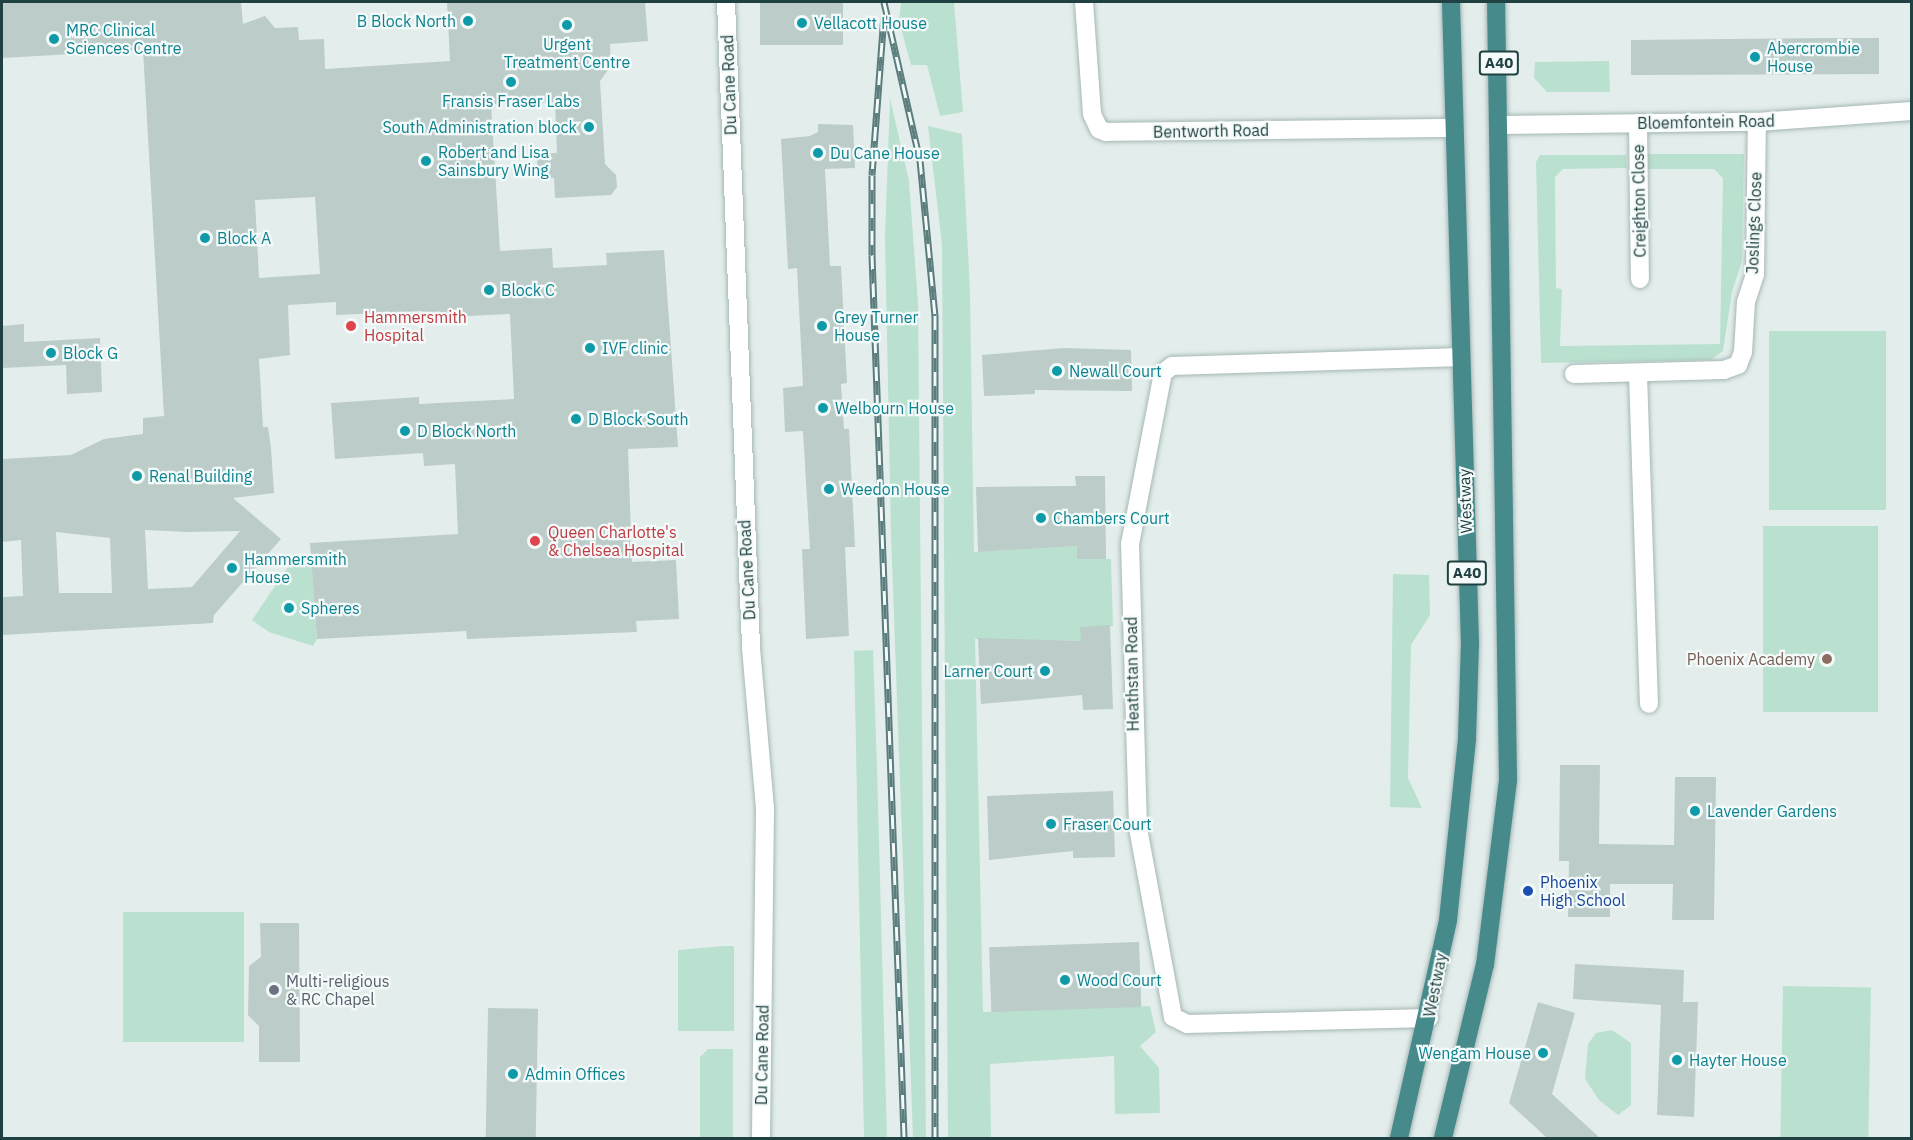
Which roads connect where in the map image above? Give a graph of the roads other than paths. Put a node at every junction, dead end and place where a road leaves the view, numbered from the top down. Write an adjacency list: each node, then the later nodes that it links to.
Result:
1 (726, 2): 16 (street, Du Cane Road)
2 (1084, 2): 9 (street, Bentworth Road)
3 (1451, 2): 9 (highway, Westway / A40)
4 (1496, 2): 8 (highway, A40)
5 (1911, 111): 6 (street, Bloemfontein Road)
6 (1756, 122): 7 (street, Bloemfontein Road); 13 (street, Joslings Close)
7 (1638, 123): 8 (street, Bloemfontein Road); 10 (street, Creighton Close)
8 (1501, 125): 18 (highway, A40)
9 (1454, 128): 11 (highway, Westway / A40)
10 (1640, 279)
11 (1461, 357): 15 (highway, Westway / A40); 15 (street, Heathstan Road)
12 (1574, 374): 13 (street, Joslings Close)
13 (1638, 374): 14 (street)
14 (1649, 704)
15 (1429, 1018): 17 (highway, Westway / A40)
16 (761, 1138)
17 (1399, 1138)
18 (1443, 1138)

